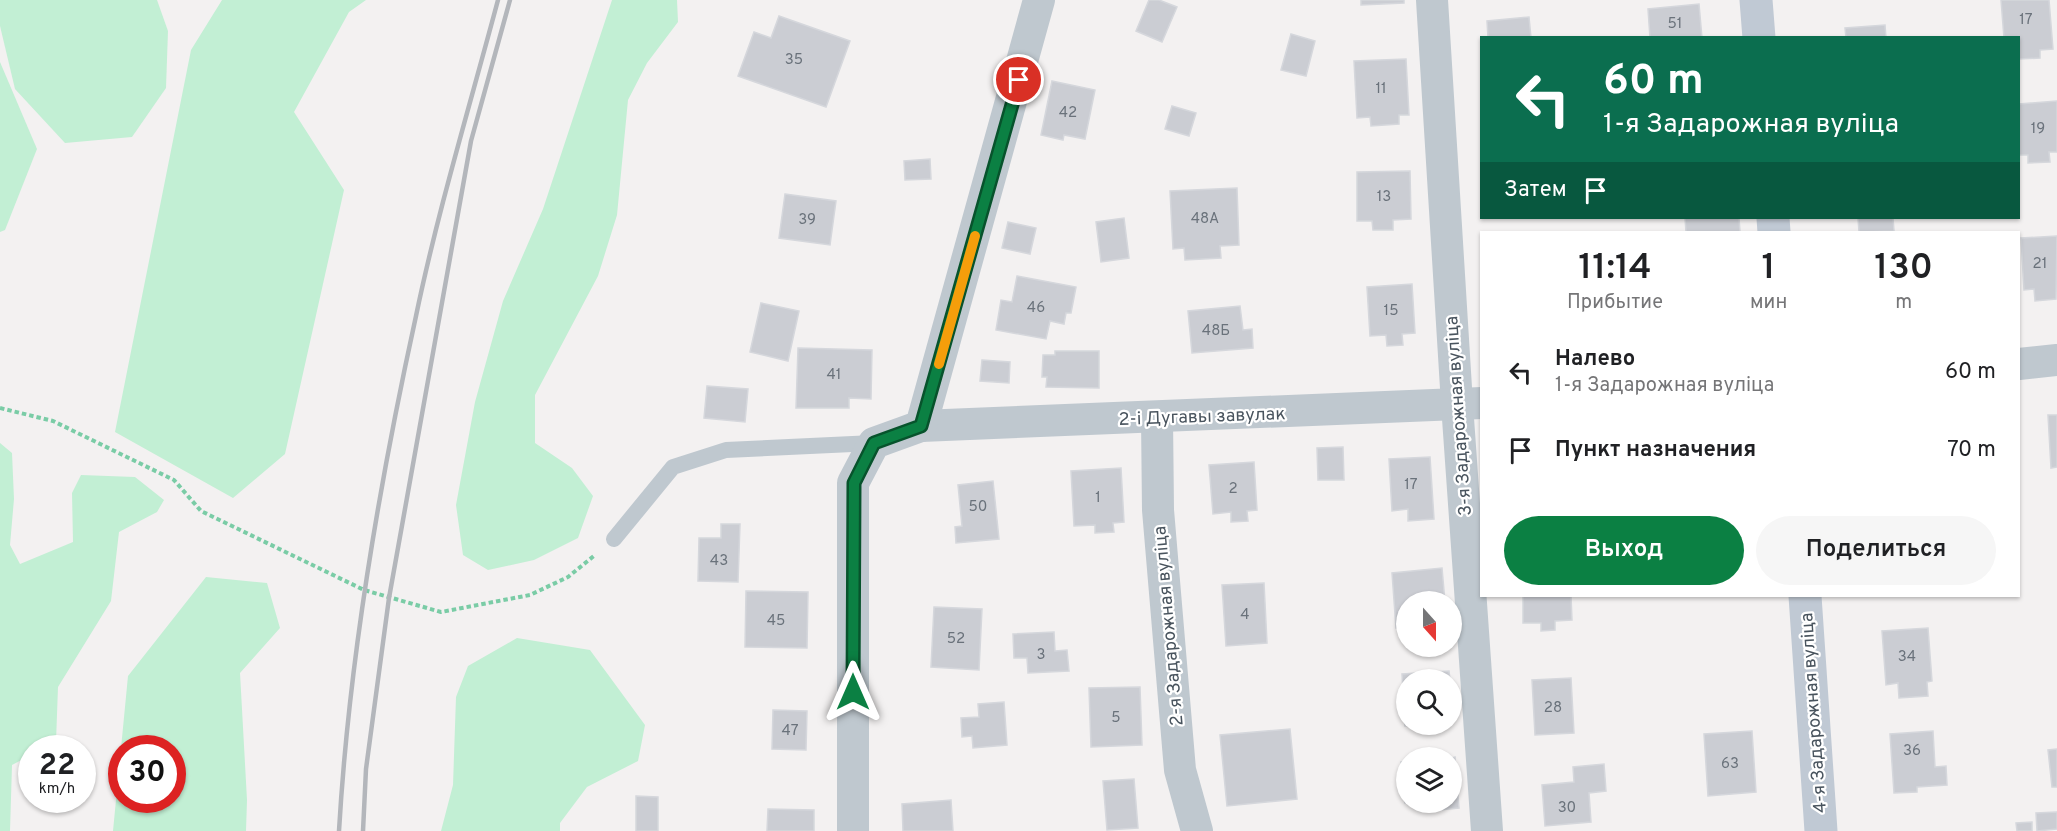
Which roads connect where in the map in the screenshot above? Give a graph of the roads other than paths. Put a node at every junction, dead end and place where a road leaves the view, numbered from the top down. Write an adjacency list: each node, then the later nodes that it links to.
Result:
1 (1039, 0): 9 (street)
2 (1432, 0): 7 (street, 3-я Задарожная вуліца)
3 (1756, 0): 4 (main road)
4 (1759, 36)
5 (2057, 360): 6 (street)
6 (2020, 364)
7 (1469, 404): 8 (street, 2-і Дугавы завулак); 15 (street, 3-я Задарожная вуліца)
8 (1157, 418): 9 (street, 2-і Дугавы завулак); 14 (street, 2-я Задарожная вуліца)
9 (921, 426): 10 (street, 2-і Дугавы завулак)
10 (874, 443): 11 (lane); 13 (street)
11 (614, 539)
12 (1805, 597): 16 (main road, 4-я Задарожная вуліца)
13 (853, 831)
14 (1197, 831)
15 (1487, 831)
16 (1821, 831)

